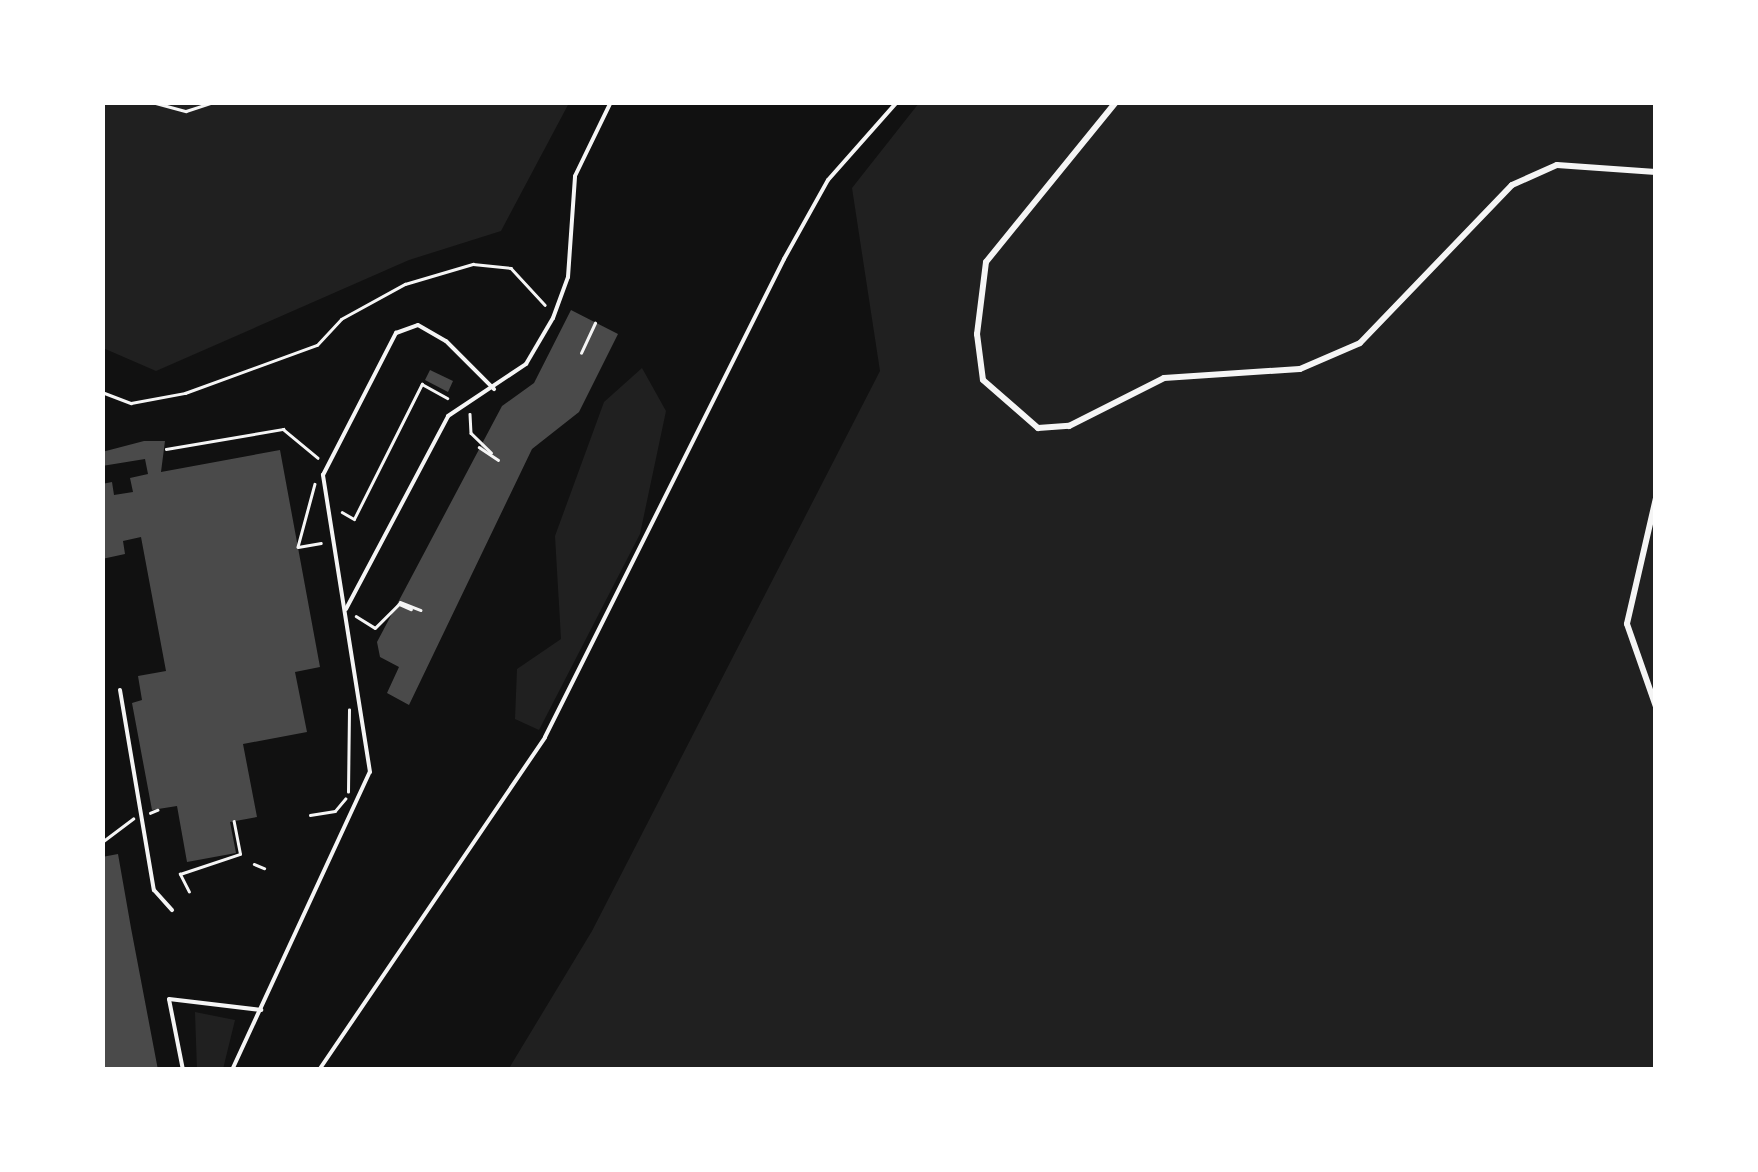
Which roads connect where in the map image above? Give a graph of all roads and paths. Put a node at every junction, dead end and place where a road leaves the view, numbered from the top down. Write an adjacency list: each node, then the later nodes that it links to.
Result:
1 (152, 102): 2 (path)
2 (214, 102)
3 (610, 102): 7 (lane)
4 (897, 102): 41 (lane)
5 (1116, 102): 6 (street)
6 (1656, 172)
7 (553, 318): 10 (lane); 11 (path)
8 (595, 322): 9 (path)
9 (581, 353)
10 (494, 389): 23 (lane); 23 (lane)
11 (102, 392)
12 (447, 398): 19 (path)
13 (470, 413): 14 (path)
14 (479, 446): 16 (path); 17 (path)
15 (166, 449): 20 (path)
16 (492, 452)
17 (498, 460)
18 (1656, 498): 28 (street)
19 (334, 522)
20 (324, 542)
21 (400, 604): 22 (path); 24 (path); 25 (path)
22 (411, 609)
23 (346, 610): 38 (lane)
24 (421, 610)
25 (353, 613)
26 (120, 690): 30 (lane)
27 (353, 700): 31 (path)
28 (1656, 707)
29 (156, 810): 30 (path)
30 (140, 814): 33 (path); 37 (lane)
31 (310, 815)
32 (234, 822): 36 (path)
33 (102, 842)
34 (254, 864): 35 (path)
35 (264, 868)
36 (189, 892)
37 (172, 910)
38 (260, 1010): 39 (lane); 40 (lane)
39 (183, 1070)
40 (232, 1070)
41 (319, 1070)

